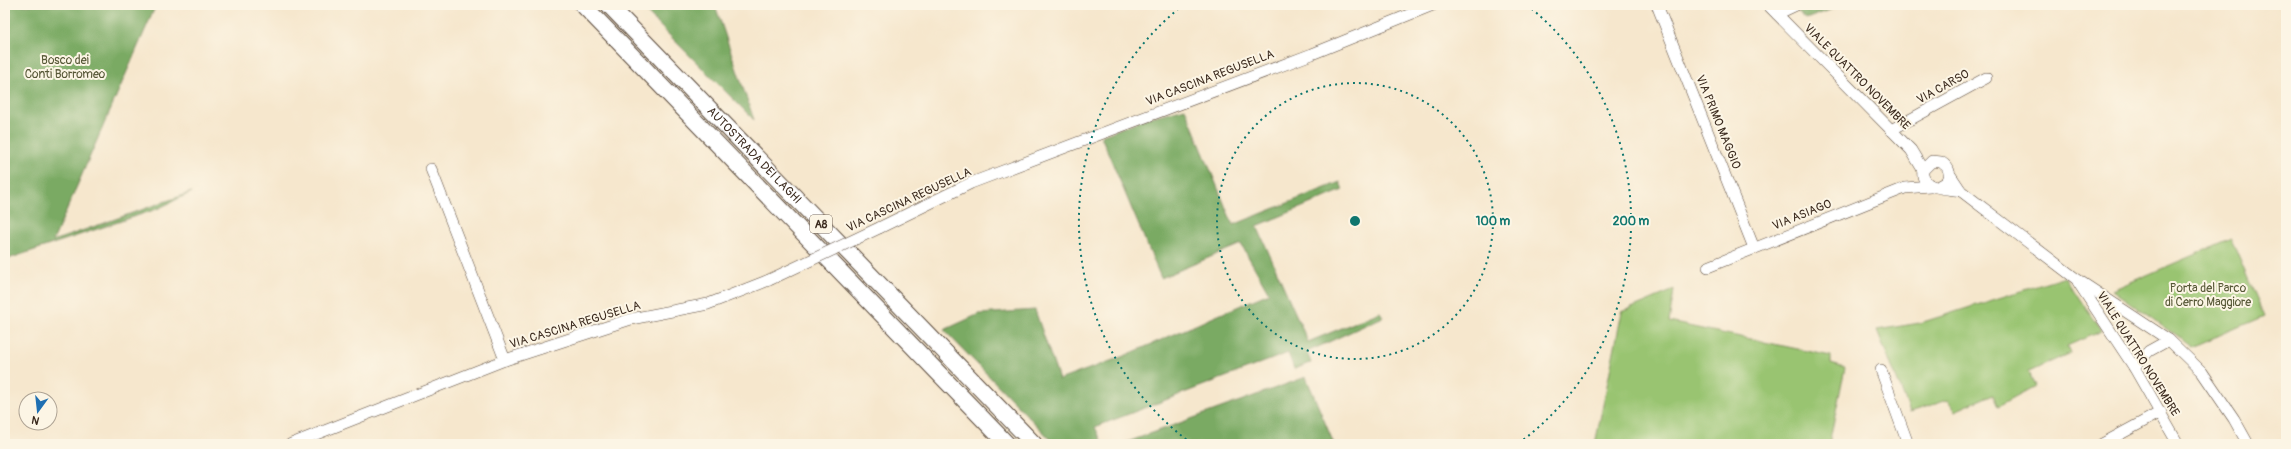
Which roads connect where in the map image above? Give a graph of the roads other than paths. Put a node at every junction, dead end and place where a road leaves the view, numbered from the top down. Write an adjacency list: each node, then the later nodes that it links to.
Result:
1 (583, 5): 27 (highway, AUTOSTRADA DEI LAGHI / A8)
2 (609, 5): 28 (highway, AUTOSTRADA DEI LAGHI / A8)
3 (1433, 5): 22 (street, VIA CASCINA REGUSELLA, bridge)
4 (1657, 5): 18 (street, VIA PRIMO MAGGIO)
5 (1768, 5): 7 (street, VIALE QUATTRO NOVEMBRE)
6 (1796, 5): 7 (street)
7 (1777, 14): 9 (street, VIALE QUATTRO NOVEMBRE)
8 (1986, 78): 9 (street, VIA CARSO)
9 (1891, 130): 10 (street, VIALE QUATTRO NOVEMBRE)
10 (1911, 150): 11 (street, VIALE QUATTRO NOVEMBRE); 13 (street, VIALE QUATTRO NOVEMBRE)
11 (1932, 161): 13 (street); 14 (street)
12 (431, 169): 22 (street)
13 (1923, 172): 15 (street); 16 (street, VIA ASIAGO)
14 (1949, 173): 15 (street); 17 (street, VIALE QUATTRO NOVEMBRE)
15 (1934, 186): 16 (street, VIA ASIAGO); 17 (street, VIALE QUATTRO NOVEMBRE)
16 (1905, 188): 18 (street, VIA ASIAGO)
17 (1961, 191): 20 (street, VIALE QUATTRO NOVEMBRE)
18 (1754, 248): 19 (street, VIA ASIAGO)
19 (1708, 267)
20 (2075, 278): 21 (street, VIALE QUATTRO NOVEMBRE); 23 (street, VIALE QUATTRO NOVEMBRE)
21 (2169, 340): 23 (street); 32 (street, VIALE QUATTRO NOVEMBRE)
22 (505, 360): 26 (street, VIA CASCINA REGUSELLA)
23 (2134, 368): 25 (street, VIALE QUATTRO NOVEMBRE)
24 (1881, 370): 29 (street)
25 (2161, 412): 30 (street); 31 (street, VIALE QUATTRO NOVEMBRE)
26 (291, 444)
27 (1006, 444)
28 (1034, 444)
29 (1908, 444)
30 (2102, 444)
31 (2178, 444)
32 (2248, 444)

